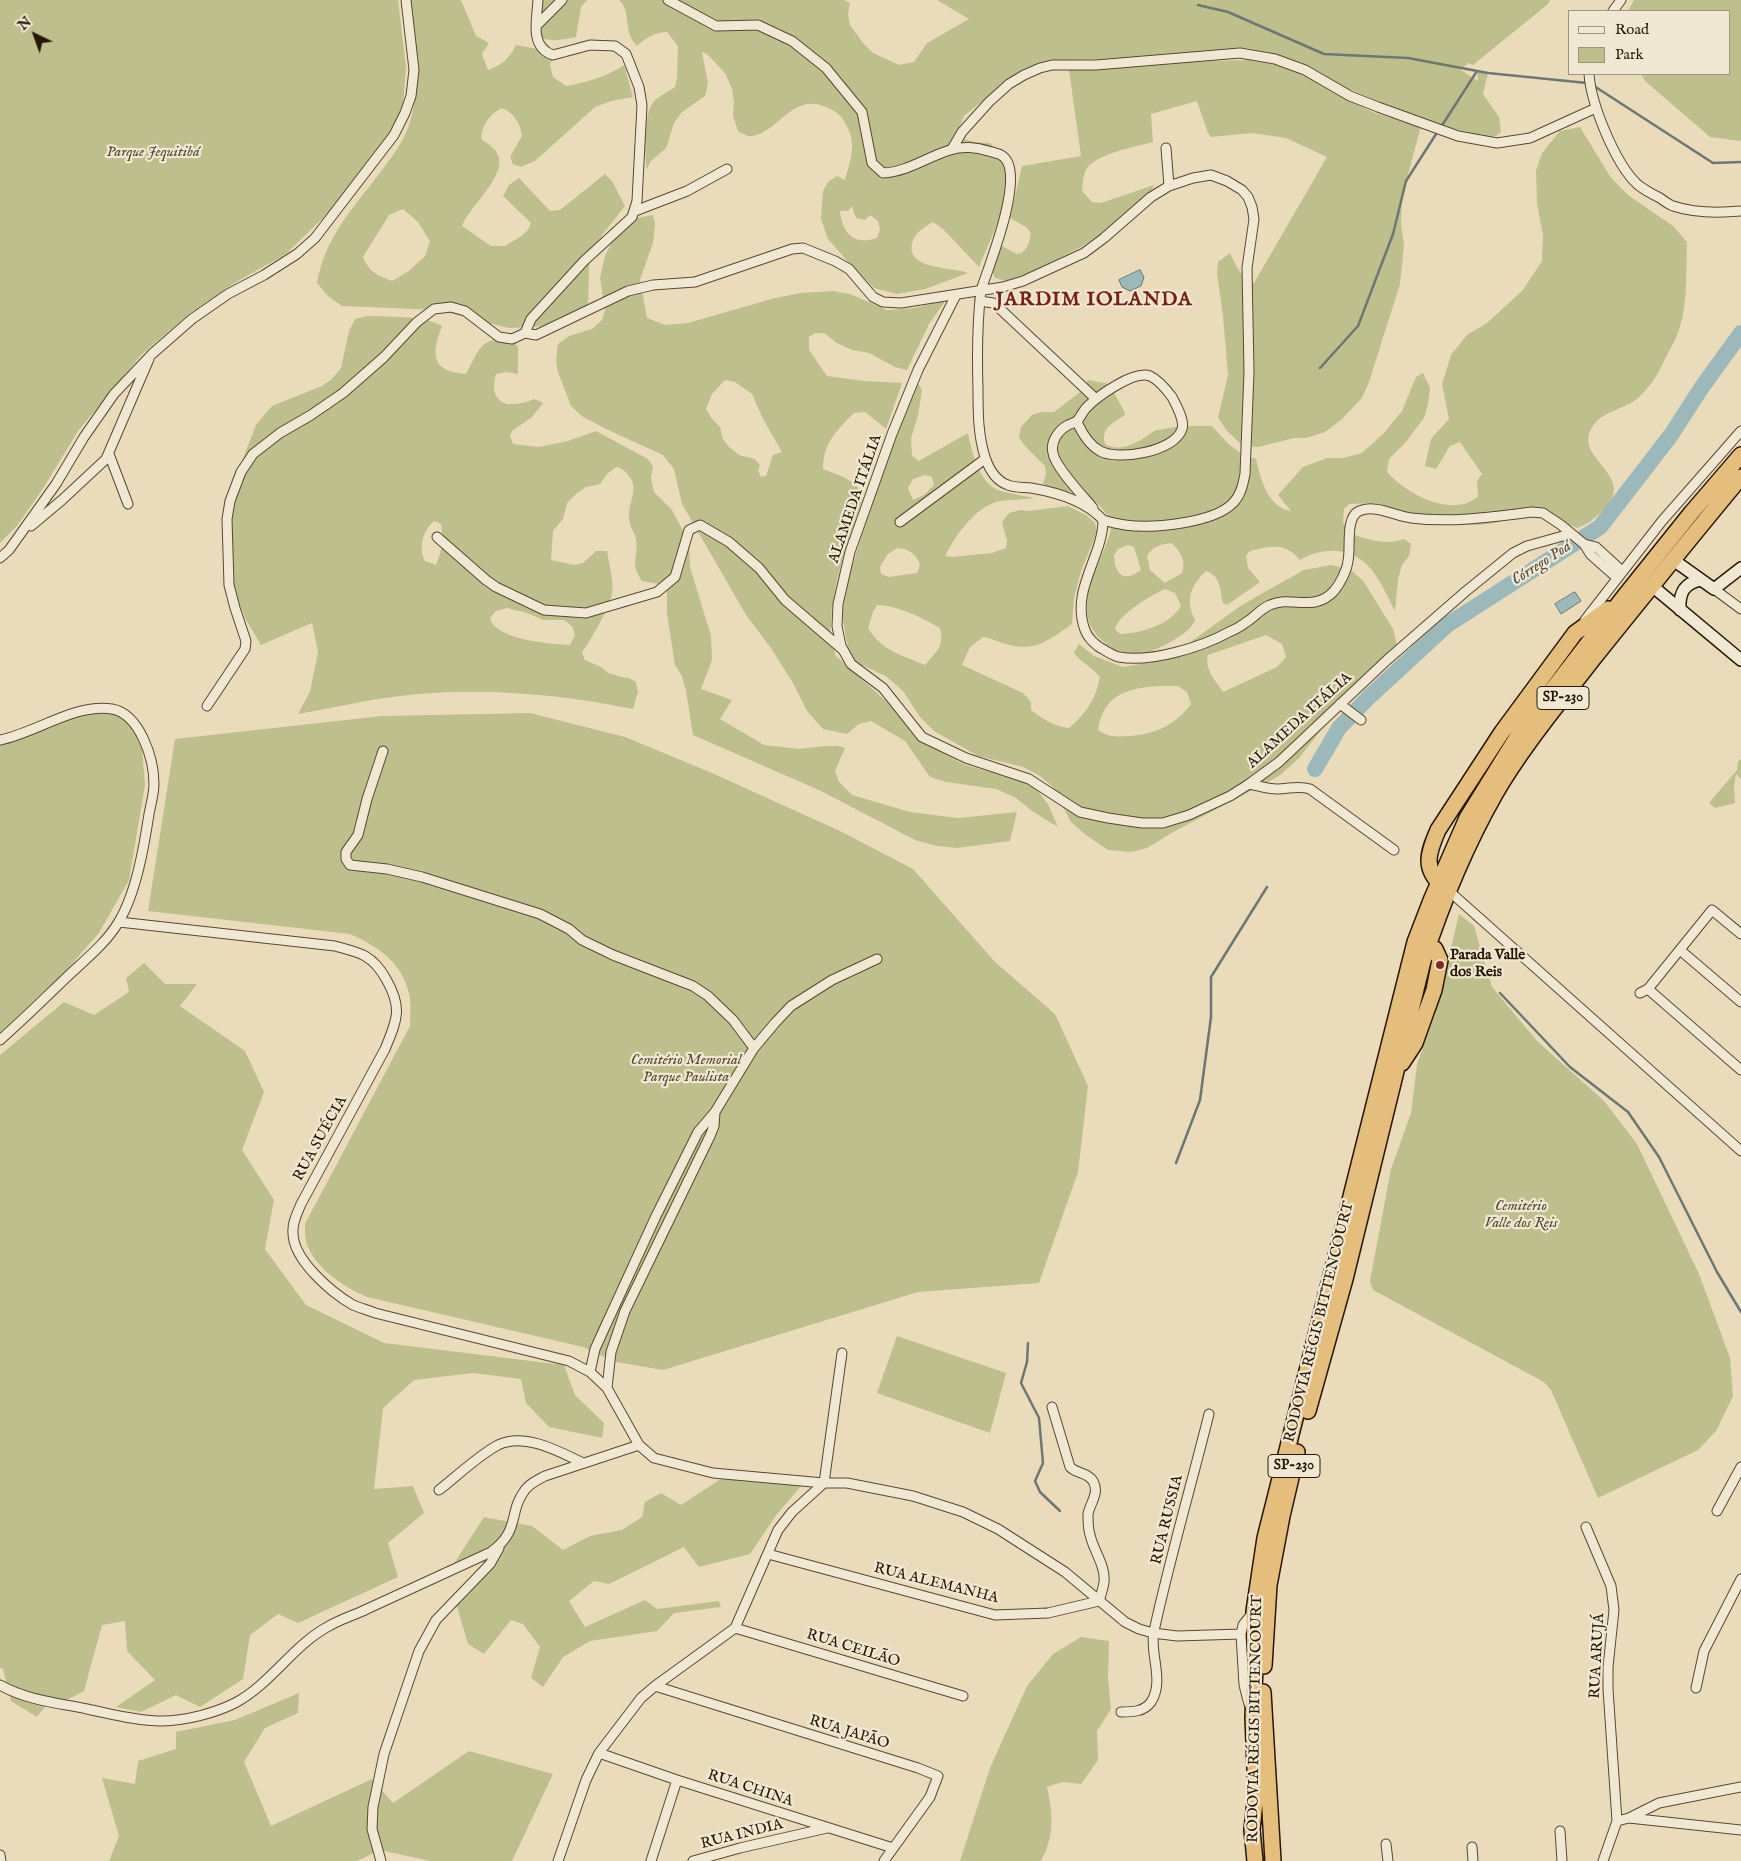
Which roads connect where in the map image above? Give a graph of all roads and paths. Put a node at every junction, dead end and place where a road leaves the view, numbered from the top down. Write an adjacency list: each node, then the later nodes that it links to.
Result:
1 (406, 0): 18 (street)
2 (538, 0): 5 (street)
3 (562, 0): 5 (street)
4 (668, 0): 9 (street)
5 (536, 26): 12 (street)
6 (1589, 75): 7 (street)
7 (1596, 108): 9 (street); 13 (street)
8 (1166, 148): 11 (street)
9 (952, 149): 14 (street)
10 (727, 169): 12 (street)
11 (1169, 186): 14 (street); 28 (street)
12 (635, 210): 17 (street)
13 (1741, 211)
14 (981, 290): 15 (street); 16 (street)
15 (956, 294): 17 (street); 44 (street, ALAMEDA ITÁLIA)
16 (980, 301): 19 (street); 24 (street)
17 (525, 333): 46 (street)
18 (152, 354): 22 (street); 30 (street)
19 (1096, 399): 20 (street); 20 (street)
20 (1077, 422): 27 (street)
21 (1741, 431): 36 (street)
22 (109, 454): 26 (street); 30 (street)
23 (1741, 455): 40 (highway, SP-230)
24 (986, 459): 27 (street); 29 (street)
25 (1741, 476): 34 (highway, SP-230)
26 (128, 504)
27 (1096, 512): 28 (street)
28 (1103, 520): 32 (street)
29 (900, 522)
30 (21, 534): 33 (street)
31 (437, 537): 44 (street)
32 (1577, 538): 36 (street); 47 (street, ALAMEDA ITÁLIA)
33 (0, 558)
34 (1672, 559): 37 (street); 38 (highway, SP-230)
35 (1741, 568): 39 (street)
36 (1620, 575): 43 (street)
37 (1701, 580): 39 (street); 42 (street)
38 (1651, 585): 42 (street); 53 (highway, SP-230)
39 (1714, 588): 41 (street)
40 (1623, 598): 43 (highway); 53 (highway, SP-230)
41 (1741, 609)
42 (1680, 610): 45 (street)
43 (1575, 633): 53 (highway)
44 (842, 650): 51 (street, ALAMEDA ITÁLIA)
45 (1741, 660)
46 (207, 706)
47 (1344, 707): 48 (street); 51 (street, ALAMEDA ITÁLIA)
48 (1360, 720)
49 (0, 740): 54 (street)
50 (383, 751): 61 (street)
51 (1249, 784): 52 (street)
52 (1394, 850)
53 (1443, 886): 56 (highway, SP-230); 56 (highway, SP-230); 64 (street)
54 (119, 922): 60 (street); 66 (street, RUA SUÉCIA)
55 (1741, 934): 57 (street)
56 (1422, 944): 81 (highway, RODOVIA RÉGIS BITTENCOURT / SP-230); 111 (highway, RODOVIA RÉGIS BITTENCOURT / SP-230)
57 (1680, 950): 59 (street); 62 (street)
58 (877, 959): 61 (street)
59 (1741, 1002)
60 (0, 1040)
61 (754, 1048): 63 (street)
62 (1741, 1070)
63 (715, 1112): 66 (street); 67 (street)
64 (1741, 1151)
65 (842, 1353): 73 (street)
66 (590, 1372): 67 (street, RUA SUÉCIA)
67 (607, 1388): 70 (street, RUA SUÉCIA)
68 (1052, 1407): 80 (street)
69 (1209, 1414): 83 (street, RUA RUSSIA)
70 (639, 1445): 71 (street); 73 (street)
71 (583, 1463): 74 (street); 77 (street)
72 (1741, 1467): 75 (street)
73 (824, 1483): 78 (street); 80 (street)
74 (439, 1490)
75 (1717, 1511)
76 (1586, 1527): 96 (street, RUA ARUJÁ)
77 (500, 1545): 85 (street); 105 (street)
78 (768, 1554): 80 (street, RUA ALEMANHA); 82 (street)
79 (1741, 1579): 87 (street)
80 (1099, 1601): 83 (street)
81 (1254, 1611): 84 (street); 91 (highway, RODOVIA RÉGIS BITTENCOURT / SP-230)
82 (735, 1628): 86 (street); 89 (street, RUA CEILÃO)
83 (1153, 1634): 84 (street); 90 (street, RUA RUSSIA)
84 (1241, 1634): 91 (street)
85 (0, 1685): 88 (street)
86 (655, 1686): 92 (street); 102 (street, RUA JAPÃO)
87 (1696, 1688)
88 (0, 1691)
89 (963, 1696)
90 (1121, 1712)
91 (1253, 1717): 110 (highway, RODOVIA RÉGIS BITTENCOURT / SP-230)
92 (599, 1753): 93 (street, RUA CHINA); 106 (street)
93 (677, 1780): 97 (street, RUA CHINA); 107 (street)
94 (1741, 1787): 95 (street)
95 (1628, 1818): 96 (street); 99 (street)
96 (1617, 1821): 115 (street)
97 (827, 1828): 102 (street, RUA CHINA); 108 (street, RUA INDIA)
98 (1560, 1830): 114 (street)
99 (1741, 1830)
100 (1386, 1844): 112 (street)
101 (1472, 1847): 113 (street)
102 (893, 1848): 109 (street, RUA JAPÃO)
103 (0, 1855): 104 (street)
104 (1, 1861)
105 (381, 1861)
106 (558, 1861)
107 (651, 1861)
108 (693, 1861)
109 (884, 1861)
110 (1255, 1861)
111 (1273, 1861)
112 (1388, 1861)
113 (1473, 1861)
114 (1562, 1861)
115 (1603, 1861)

